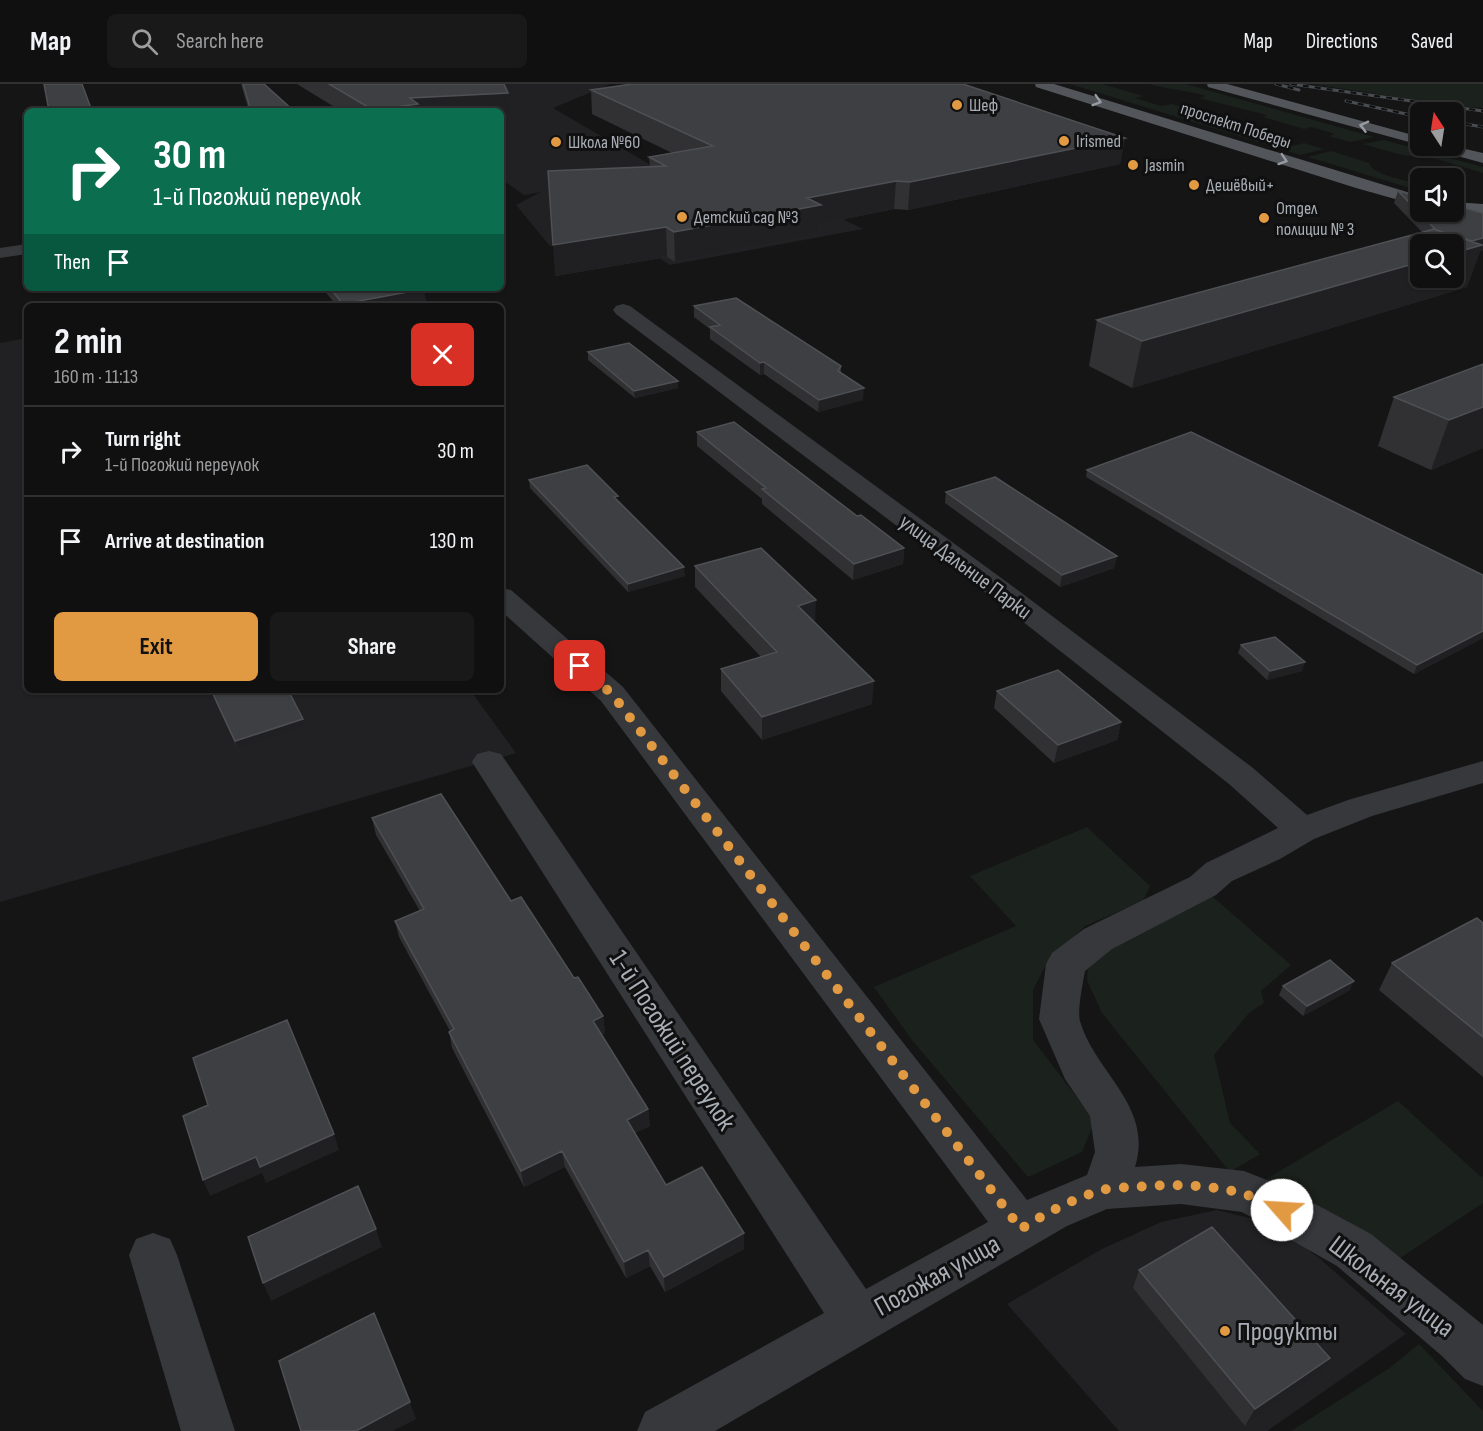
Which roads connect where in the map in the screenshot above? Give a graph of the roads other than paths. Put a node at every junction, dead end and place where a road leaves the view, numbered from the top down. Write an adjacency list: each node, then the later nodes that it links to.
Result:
1 (1041, 84): 6 (main road, проспект Победы, one-way to 6)
2 (1213, 84): 3 (main road, проспект Победы, one-way to 2)
3 (1410, 138)
4 (1464, 153): 5 (main road)
5 (1483, 158)
6 (1410, 198)
7 (1464, 208): 9 (main road)
8 (1464, 209): 10 (main road)
9 (1483, 209)
10 (1483, 214)
11 (24, 249): 12 (street)
12 (0, 253)
13 (623, 310): 17 (street, улица Дальние Парки)
14 (504, 599): 20 (street)
15 (489, 762): 22 (street, 1-й Погожий переулок)
16 (1483, 772): 17 (street)
17 (1302, 830): 18 (street)
18 (1105, 1189): 19 (street, Погожая улица); 20 (street, Погожая улица)
19 (1264, 1200): 23 (street, Школьная улица)
20 (1021, 1229): 22 (street, Погожая улица)
21 (153, 1255): 24 (street)
22 (856, 1319): 25 (street, Погожая улица)
23 (1483, 1361)
24 (208, 1431)
25 (664, 1431)

